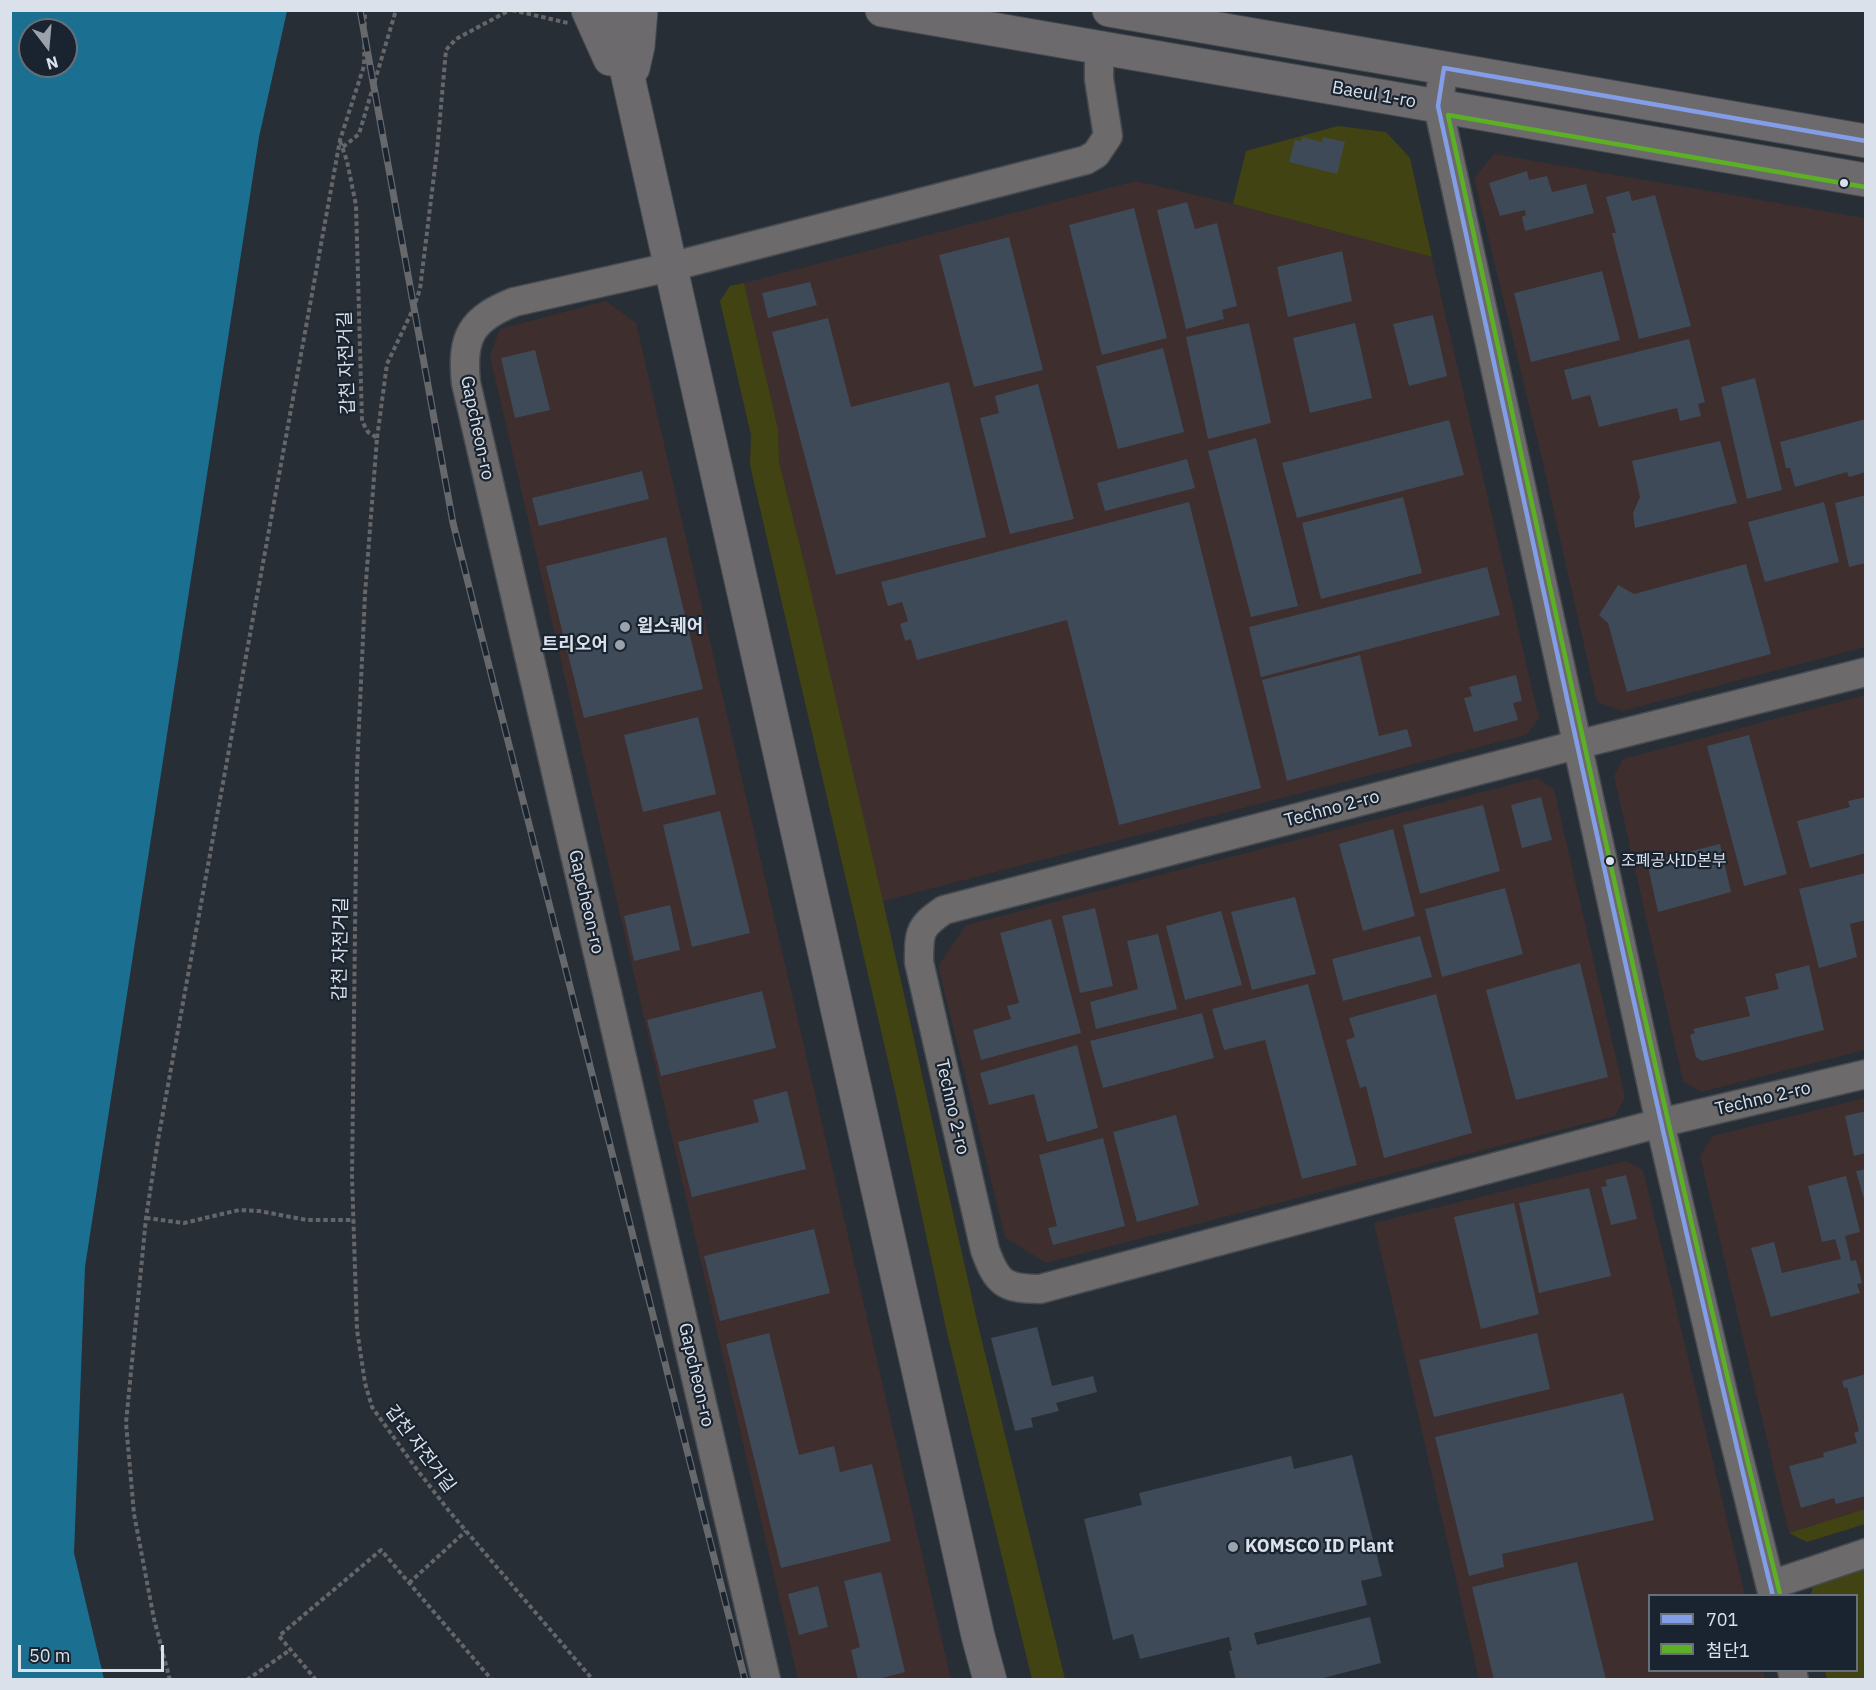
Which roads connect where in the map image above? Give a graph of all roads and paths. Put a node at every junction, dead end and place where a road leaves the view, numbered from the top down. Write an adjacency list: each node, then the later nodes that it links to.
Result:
1 (365, 10): 12 (path)
2 (396, 10): 14 (path)
3 (511, 10): 7 (path); 17 (path)
4 (641, 10): 10 (main road)
5 (882, 10): 8 (main road, Baeul 1-ro)
6 (1109, 10): 9 (main road)
7 (599, 16): 10 (main road)
8 (1098, 48): 11 (main road, Baeul 1-ro); 16 (street, Gapcheon-ro)
9 (1444, 68): 11 (street); 13 (main road)
10 (629, 88): 16 (main road)
11 (1438, 106): 15 (main road, Baeul 1-ro); 19 (street)
12 (340, 140): 14 (path, 갑천 자전거길); 22 (path)
13 (1866, 141)
14 (343, 147): 17 (path, 갑천 자전거길)
15 (1866, 180)
16 (670, 267): 34 (street, Gapcheon-ro); 35 (main road)
17 (377, 438): 23 (path, 갑천 자전거길)
18 (1866, 672): 19 (street, Techno 2-ro)
19 (1576, 745): 21 (street); 21 (street, Techno 2-ro)
20 (1866, 1074): 21 (street, Techno 2-ro)
21 (1660, 1123): 27 (street)
22 (146, 1218): 23 (path); 29 (path)
23 (354, 1220): 24 (path, 갑천 자전거길)
24 (466, 1531): 26 (path); 33 (path, 갑천 자전거길)
25 (1866, 1553): 27 (street)
26 (409, 1583): 28 (path); 32 (path)
27 (1772, 1590)
28 (290, 1650): 30 (path); 31 (path)
29 (170, 1680)
30 (247, 1680)
31 (316, 1680)
32 (492, 1680)
33 (593, 1680)
34 (766, 1680)
35 (990, 1680)

